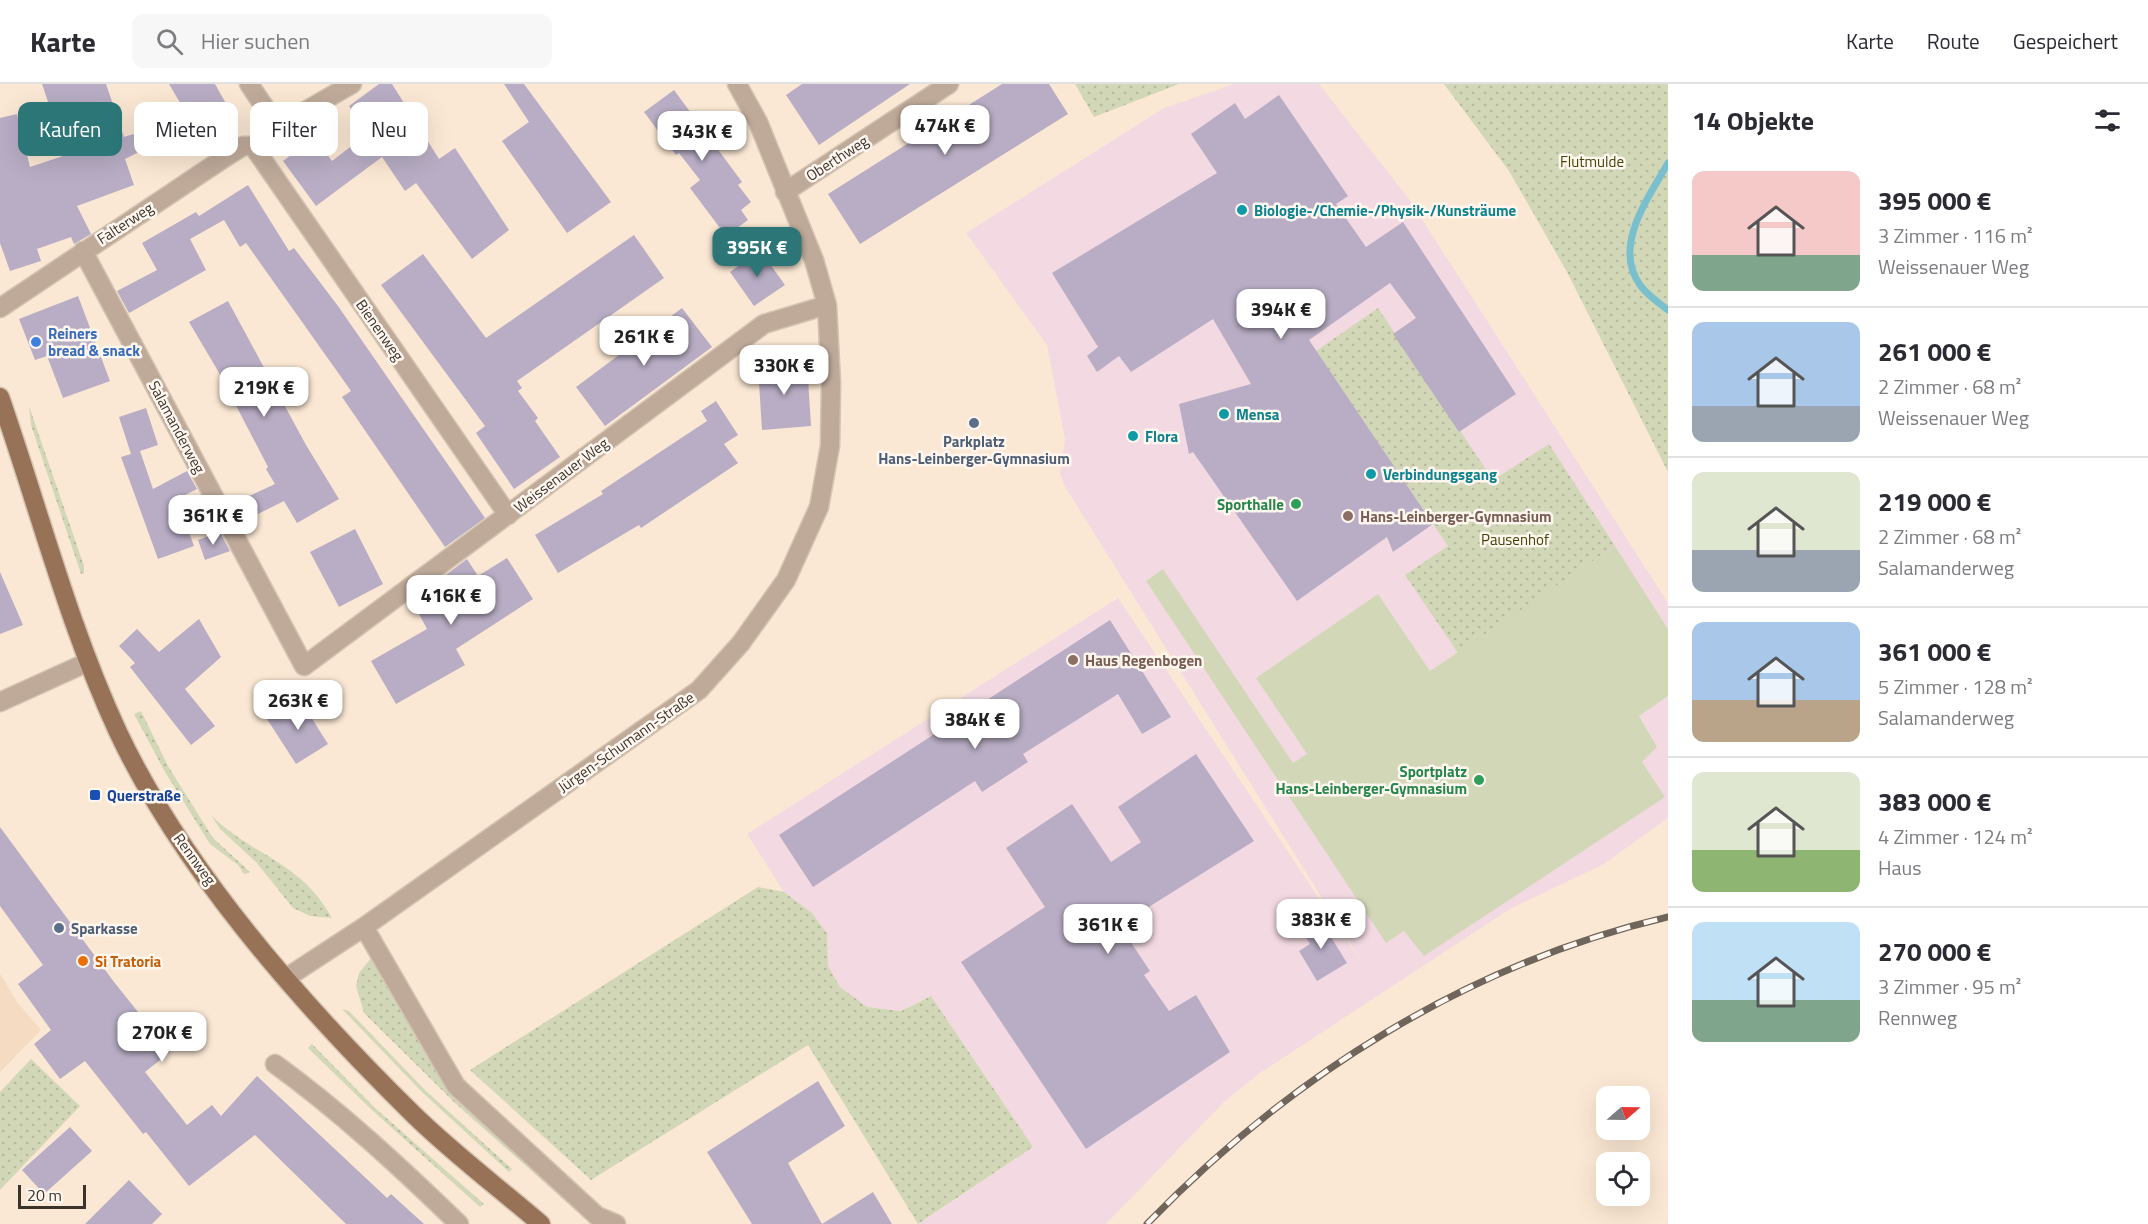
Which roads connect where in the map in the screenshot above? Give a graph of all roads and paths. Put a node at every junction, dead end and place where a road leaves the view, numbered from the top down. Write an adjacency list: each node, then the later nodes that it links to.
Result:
1 (249, 84): 2 (street)
2 (352, 84)
3 (737, 84): 7 (street, Jürgen-Schumann-Straße)
4 (949, 84): 7 (street, Oberthweg)
5 (250, 146): 8 (street, Falterweg)
6 (259, 156): 12 (street, Bienenweg)
7 (785, 192): 9 (street, Jürgen-Schumann-Straße)
8 (83, 251): 10 (street, Falterweg); 14 (street, Salamanderweg)
9 (827, 305): 12 (street, Weissenauer Weg); 16 (street, Jürgen-Schumann-Straße)
10 (0, 308)
11 (0, 397): 13 (main road, Rennweg)
12 (508, 515): 14 (street, Weissenauer Weg)
13 (88, 662): 15 (street); 17 (main road, Rennweg)
14 (304, 666)
15 (0, 702)
16 (364, 927): 17 (street, Jürgen-Schumann-Straße); 21 (street)
17 (286, 978): 20 (main road, Rennweg)
18 (275, 1064): 19 (street)
19 (459, 1224)
20 (541, 1224)
21 (616, 1224)

